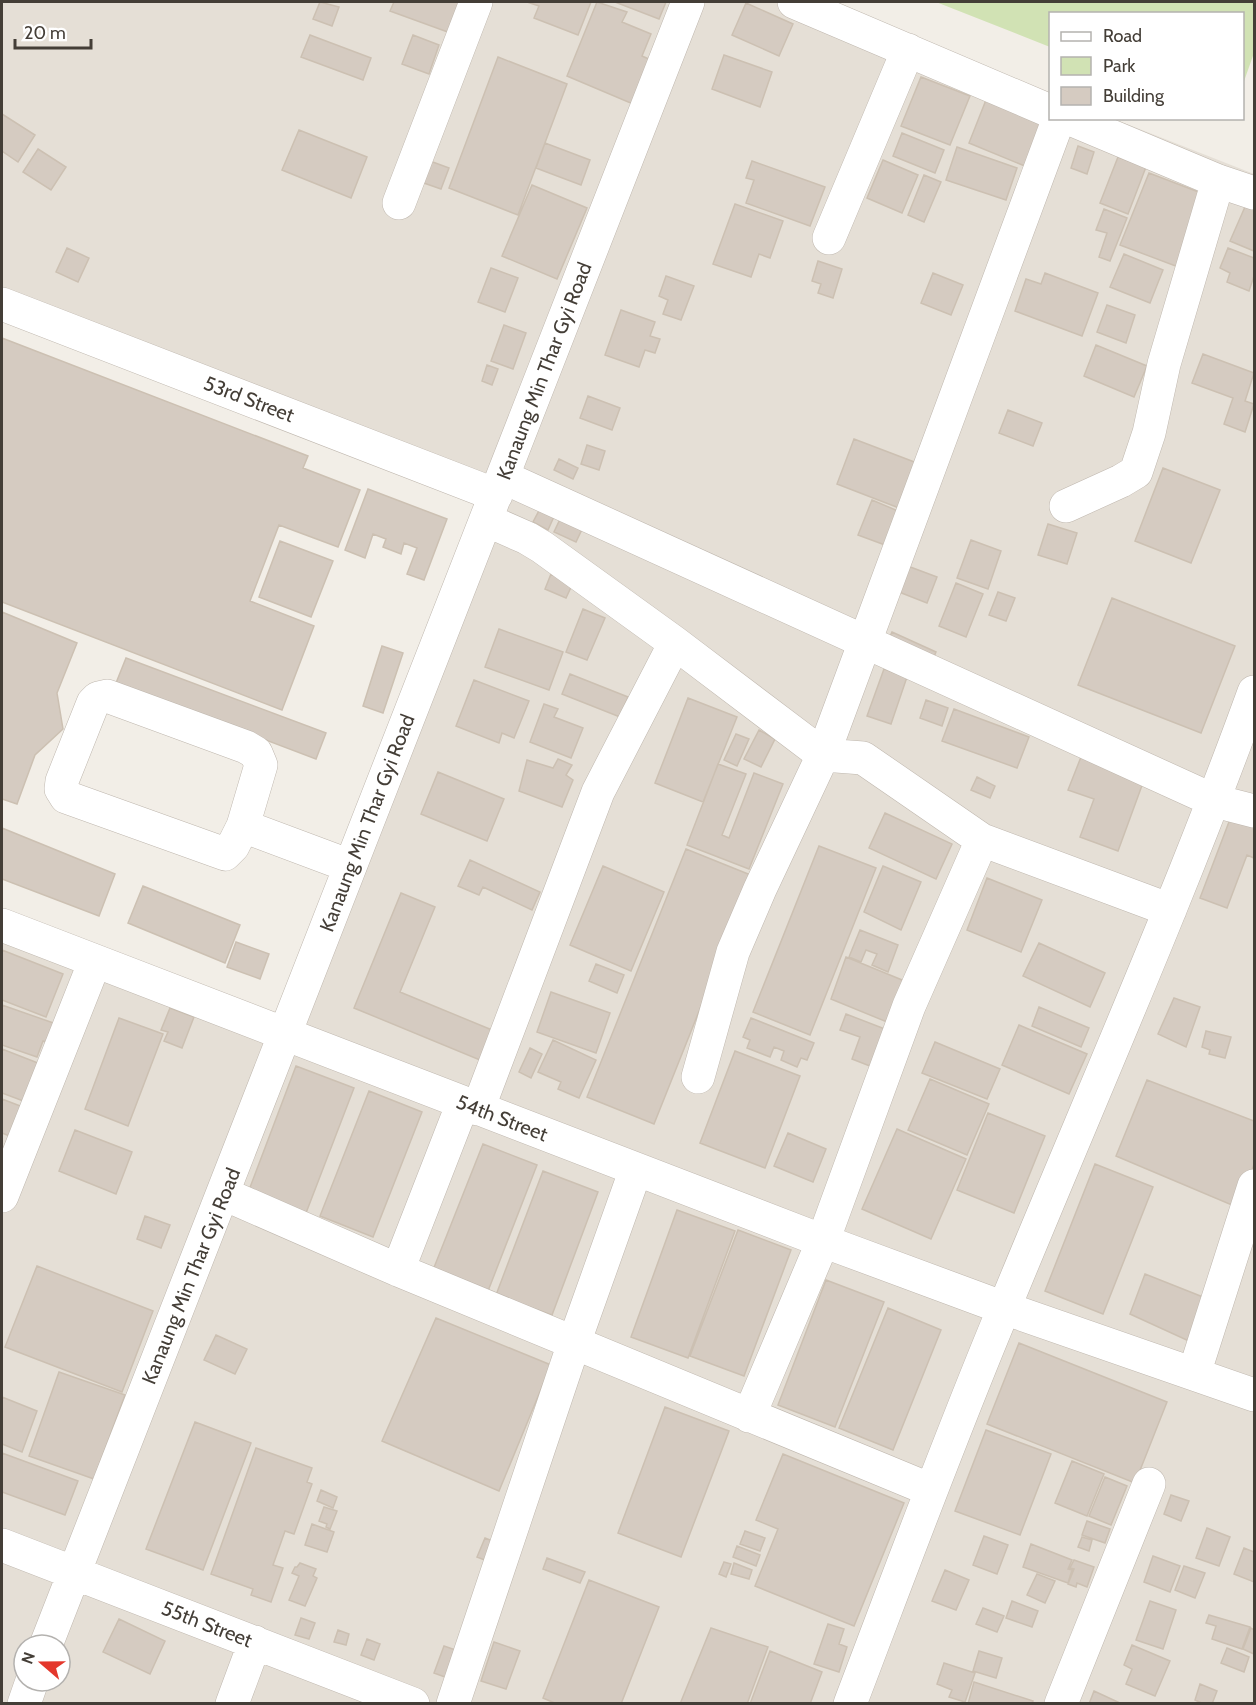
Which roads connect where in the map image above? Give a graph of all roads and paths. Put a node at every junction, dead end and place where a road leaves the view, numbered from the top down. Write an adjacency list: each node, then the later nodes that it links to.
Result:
1 (476, 2): 10 (street)
2 (688, 2): 13 (street, Kanaung Min Thar Gyi Road)
3 (794, 2): 4 (street)
4 (908, 50): 5 (street); 11 (street)
5 (1049, 111)
6 (1058, 120): 15 (street)
7 (1073, 120): 8 (street)
8 (1218, 181): 9 (street); 14 (street)
9 (1254, 193)
10 (399, 203)
11 (829, 238)
12 (2, 304): 13 (street, 53rd Street)
13 (495, 497): 15 (street); 16 (street); 23 (street, Kanaung Min Thar Gyi Road)
14 (1066, 506)
15 (865, 642): 18 (street); 19 (street)
16 (675, 643): 18 (street); 29 (street)
17 (1254, 692): 19 (street)
18 (823, 755): 22 (street); 28 (street)
19 (1215, 801): 20 (street); 24 (street)
20 (1254, 811)
21 (243, 826): 21 (street); 23 (street)
22 (982, 840): 24 (street); 34 (street)
23 (350, 866): 27 (street, Kanaung Min Thar Gyi Road)
24 (1170, 910): 36 (street)
25 (2, 925): 26 (street, 54th Street)
26 (95, 961): 27 (street, 54th Street); 33 (street)
27 (285, 1035): 29 (street, 54th Street); 32 (street, Kanaung Min Thar Gyi Road)
28 (698, 1077)
29 (470, 1106): 30 (street, 54th Street); 35 (street)
30 (636, 1170): 34 (street, 54th Street); 37 (street)
31 (1254, 1186): 38 (street)
32 (224, 1194): 35 (street); 44 (street, Kanaung Min Thar Gyi Road)
33 (2, 1196)
34 (823, 1241): 36 (street, 54th Street); 40 (street)
35 (398, 1270): 37 (street)
36 (1004, 1308): 38 (street, 54th Street); 42 (street)
37 (574, 1343): 40 (street); 49 (street)
38 (1194, 1374): 39 (street, 54th Street)
39 (1254, 1395)
40 (749, 1416): 42 (street)
41 (1149, 1484): 51 (street)
42 (931, 1490): 50 (street)
43 (2, 1545): 44 (street, 55th Street)
44 (74, 1574): 45 (street, Kanaung Min Thar Gyi Road); 46 (street, 55th Street)
45 (51, 1633)
46 (255, 1642): 47 (street); 48 (street, 55th Street)
47 (232, 1704)
48 (413, 1704)
49 (453, 1704)
50 (850, 1704)
51 (1061, 1704)

